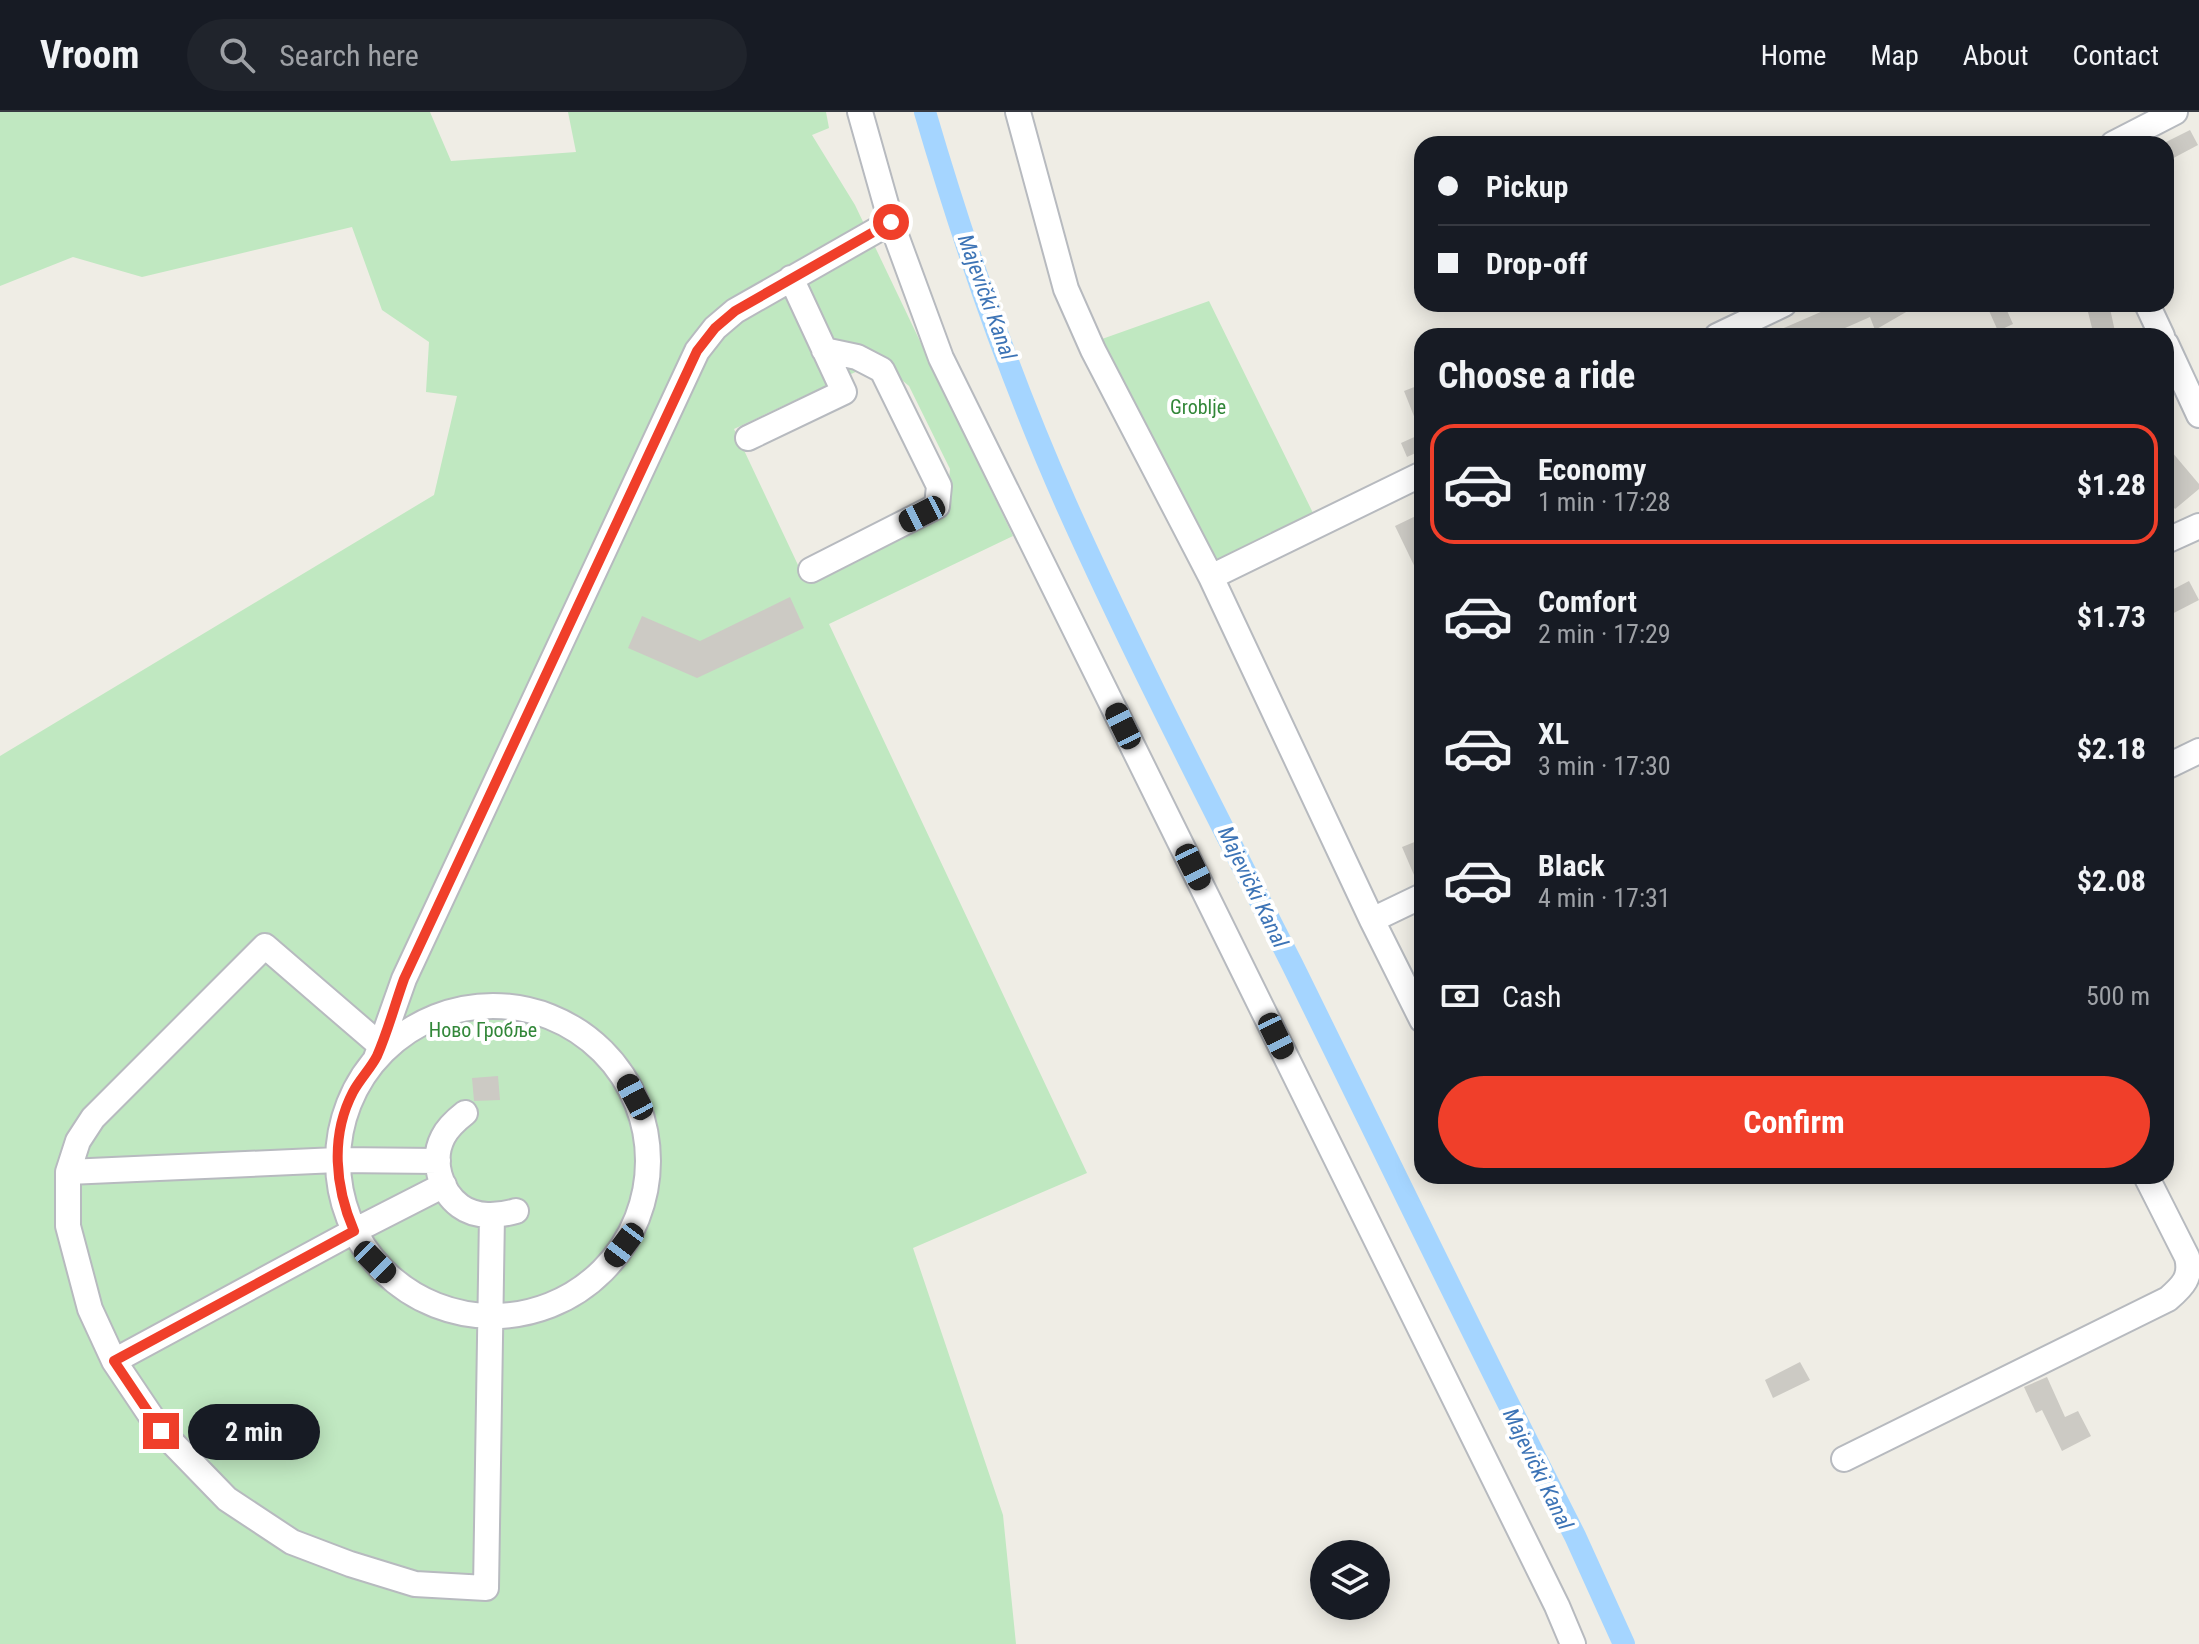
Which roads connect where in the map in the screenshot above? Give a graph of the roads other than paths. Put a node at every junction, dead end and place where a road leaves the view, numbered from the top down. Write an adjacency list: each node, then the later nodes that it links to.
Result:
1 (860, 112): 5 (street)
2 (1018, 112): 17 (street)
3 (2175, 112): 4 (street)
4 (2128, 136)
5 (891, 222): 6 (street); 34 (street)
6 (791, 278): 9 (street); 23 (street)
7 (1767, 312): 8 (street)
8 (1734, 328)
9 (824, 350): 12 (street); 16 (street)
10 (2174, 361): 11 (street)
11 (2199, 415)
12 (748, 438)
13 (1414, 478): 17 (street)
14 (2199, 526): 15 (street)
15 (2174, 537)
16 (811, 570)
17 (1211, 577): 21 (street)
18 (2199, 751): 19 (street)
19 (2174, 763)
20 (1414, 900): 21 (street)
21 (1372, 920): 22 (street)
22 (1414, 1004)
23 (378, 1052): 25 (street); 27 (street); 31 (street)
24 (465, 1113): 26 (street)
25 (337, 1160): 26 (street); 27 (street); 30 (street)
26 (438, 1161): 29 (street)
27 (68, 1172): 32 (street)
28 (2150, 1184): 33 (street)
29 (444, 1185): 30 (street); 31 (street)
30 (354, 1231): 31 (street); 32 (street)
31 (492, 1316): 32 (street)
32 (114, 1361)
33 (1844, 1459)
34 (1573, 1644)

